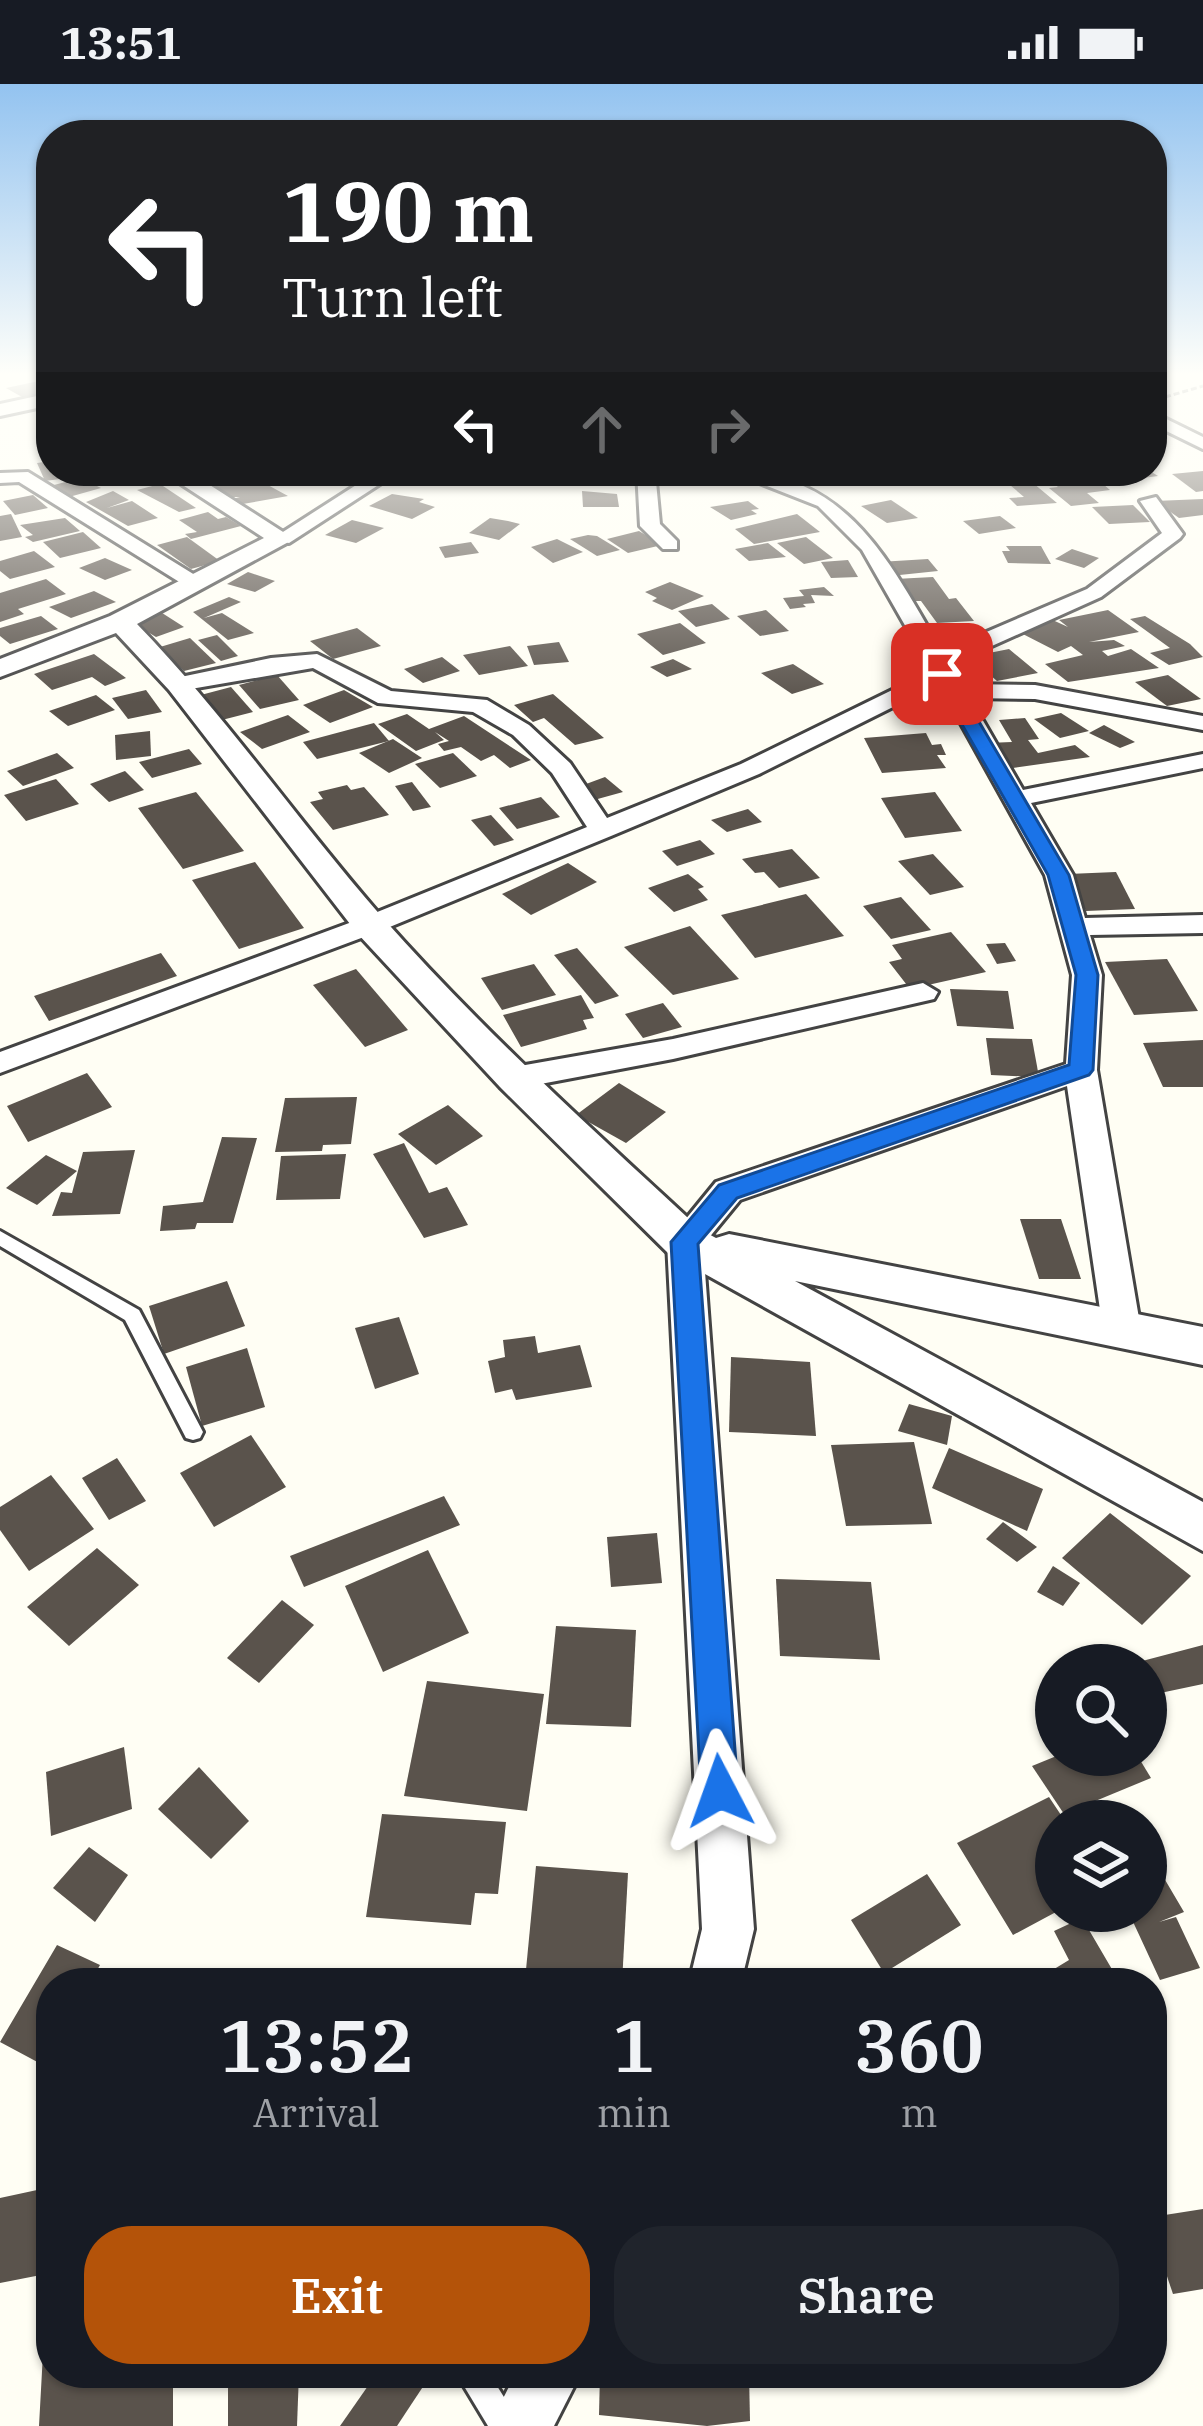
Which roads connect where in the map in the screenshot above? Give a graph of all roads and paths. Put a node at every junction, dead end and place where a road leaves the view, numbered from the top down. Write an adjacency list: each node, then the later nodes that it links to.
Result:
1 (22, 483): 9 (street)
2 (197, 486): 7 (street)
3 (367, 486): 7 (street)
4 (647, 486): 8 (street)
5 (780, 486): 12 (street)
6 (1149, 501): 12 (street)
7 (282, 538): 9 (street)
8 (670, 545)
9 (196, 584): 10 (street)
10 (120, 622): 11 (street); 13 (street)
11 (5, 660)
12 (948, 682): 14 (street); 16 (street); 17 (street)
13 (179, 684): 17 (street); 19 (street)
14 (1203, 723)
15 (1203, 761): 16 (street)
16 (1015, 799): 20 (street)
17 (602, 830): 19 (street)
18 (1203, 924): 20 (street)
19 (370, 925): 22 (street); 24 (street)
20 (1074, 927): 23 (street)
21 (923, 992): 24 (street)
22 (0, 1063)
23 (1081, 1070): 26 (street); 27 (street)
24 (514, 1078): 26 (street)
25 (0, 1238): 29 (lane)
26 (685, 1242): 27 (street); 30 (street); 31 (street)
27 (1122, 1330): 28 (street)
28 (1203, 1346)
29 (193, 1432)
30 (1203, 1528)
31 (719, 1968)
32 (481, 2388): 34 (lane)
33 (542, 2388): 35 (street)
34 (506, 2426)
35 (520, 2426)

